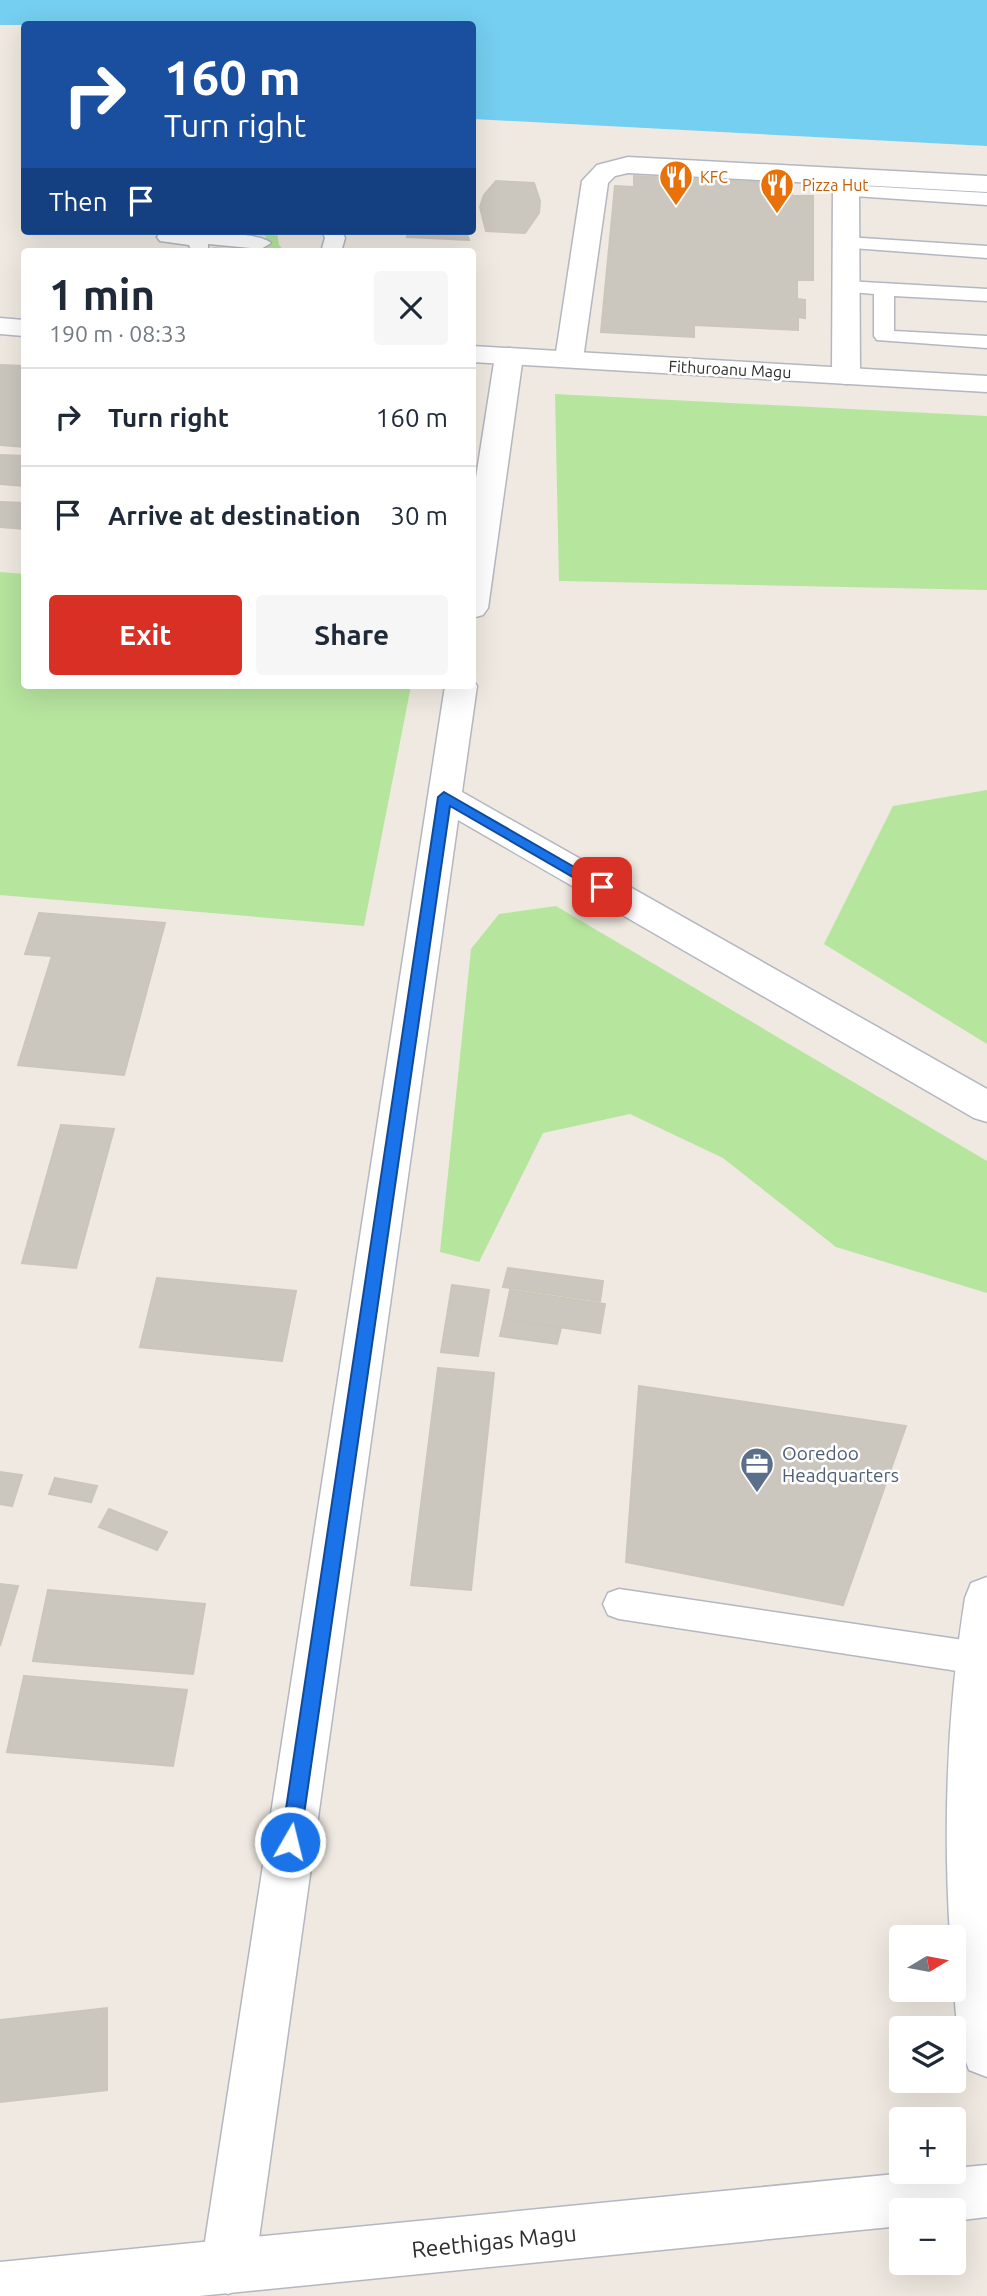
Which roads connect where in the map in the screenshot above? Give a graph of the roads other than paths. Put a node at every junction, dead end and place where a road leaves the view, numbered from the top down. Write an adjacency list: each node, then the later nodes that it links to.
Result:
1 (846, 184): 2 (street); 3 (lane); 7 (street); 20 (street)
2 (987, 184)
3 (987, 199)
4 (167, 237): 5 (lane)
5 (202, 240): 6 (lane)
6 (261, 243)
7 (846, 243): 8 (lane); 9 (street)
8 (987, 252)
9 (846, 283): 10 (lane); 12 (lane); 21 (street)
10 (987, 285)
11 (987, 295): 12 (lane)
12 (884, 306): 13 (lane); 15 (lane); 17 (lane)
13 (987, 314)
14 (0, 326): 16 (street)
15 (987, 327)
16 (21, 328)
17 (987, 342)
18 (476, 354): 19 (street, Fithuroanu Magu)
19 (509, 356): 20 (street, Fithuroanu Magu); 23 (street)
20 (569, 359): 21 (street, Fithuroanu Magu)
21 (846, 376): 22 (street, Fithuroanu Magu)
22 (987, 384)
23 (476, 581)
24 (461, 689): 25 (street)
25 (444, 797): 26 (street); 32 (street)
26 (987, 1107)
27 (987, 1598): 29 (street)
28 (619, 1604): 29 (lane)
29 (977, 1658): 30 (street)
30 (987, 2052)
31 (987, 2191): 32 (street, Reethigas Magu)
32 (228, 2267): 33 (street, Reethigas Magu)
33 (0, 2289)

